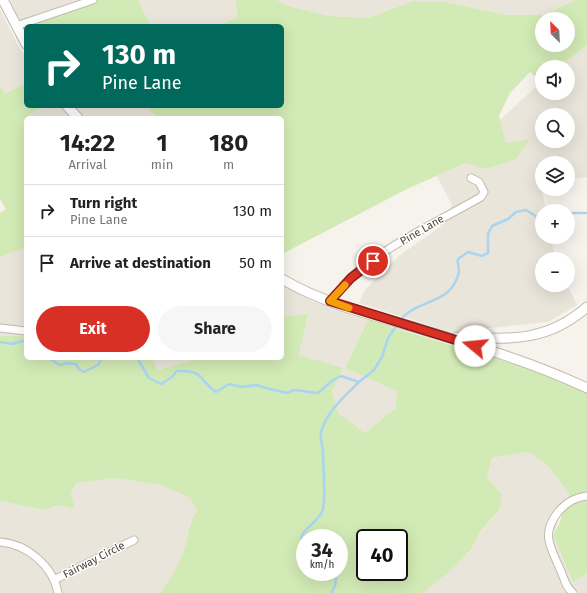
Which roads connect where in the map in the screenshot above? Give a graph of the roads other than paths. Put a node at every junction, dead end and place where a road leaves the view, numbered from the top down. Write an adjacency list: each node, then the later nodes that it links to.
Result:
1 (4, 0): 3 (street)
2 (93, 0): 3 (street)
3 (16, 26): 4 (street)
4 (24, 40)
5 (69, 108): 6 (street)
6 (76, 116)
7 (471, 178): 9 (street, Pine Lane)
8 (284, 280): 9 (street)
9 (330, 301): 13 (street)
10 (587, 307): 13 (street)
11 (0, 328): 12 (street)
12 (24, 331)
13 (446, 337): 14 (street)
14 (587, 388)
15 (587, 496): 20 (street)
16 (134, 540): 18 (street, Fairway Circle)
17 (0, 542): 18 (street)
18 (54, 580): 19 (street)
19 (58, 593)
20 (573, 593)

